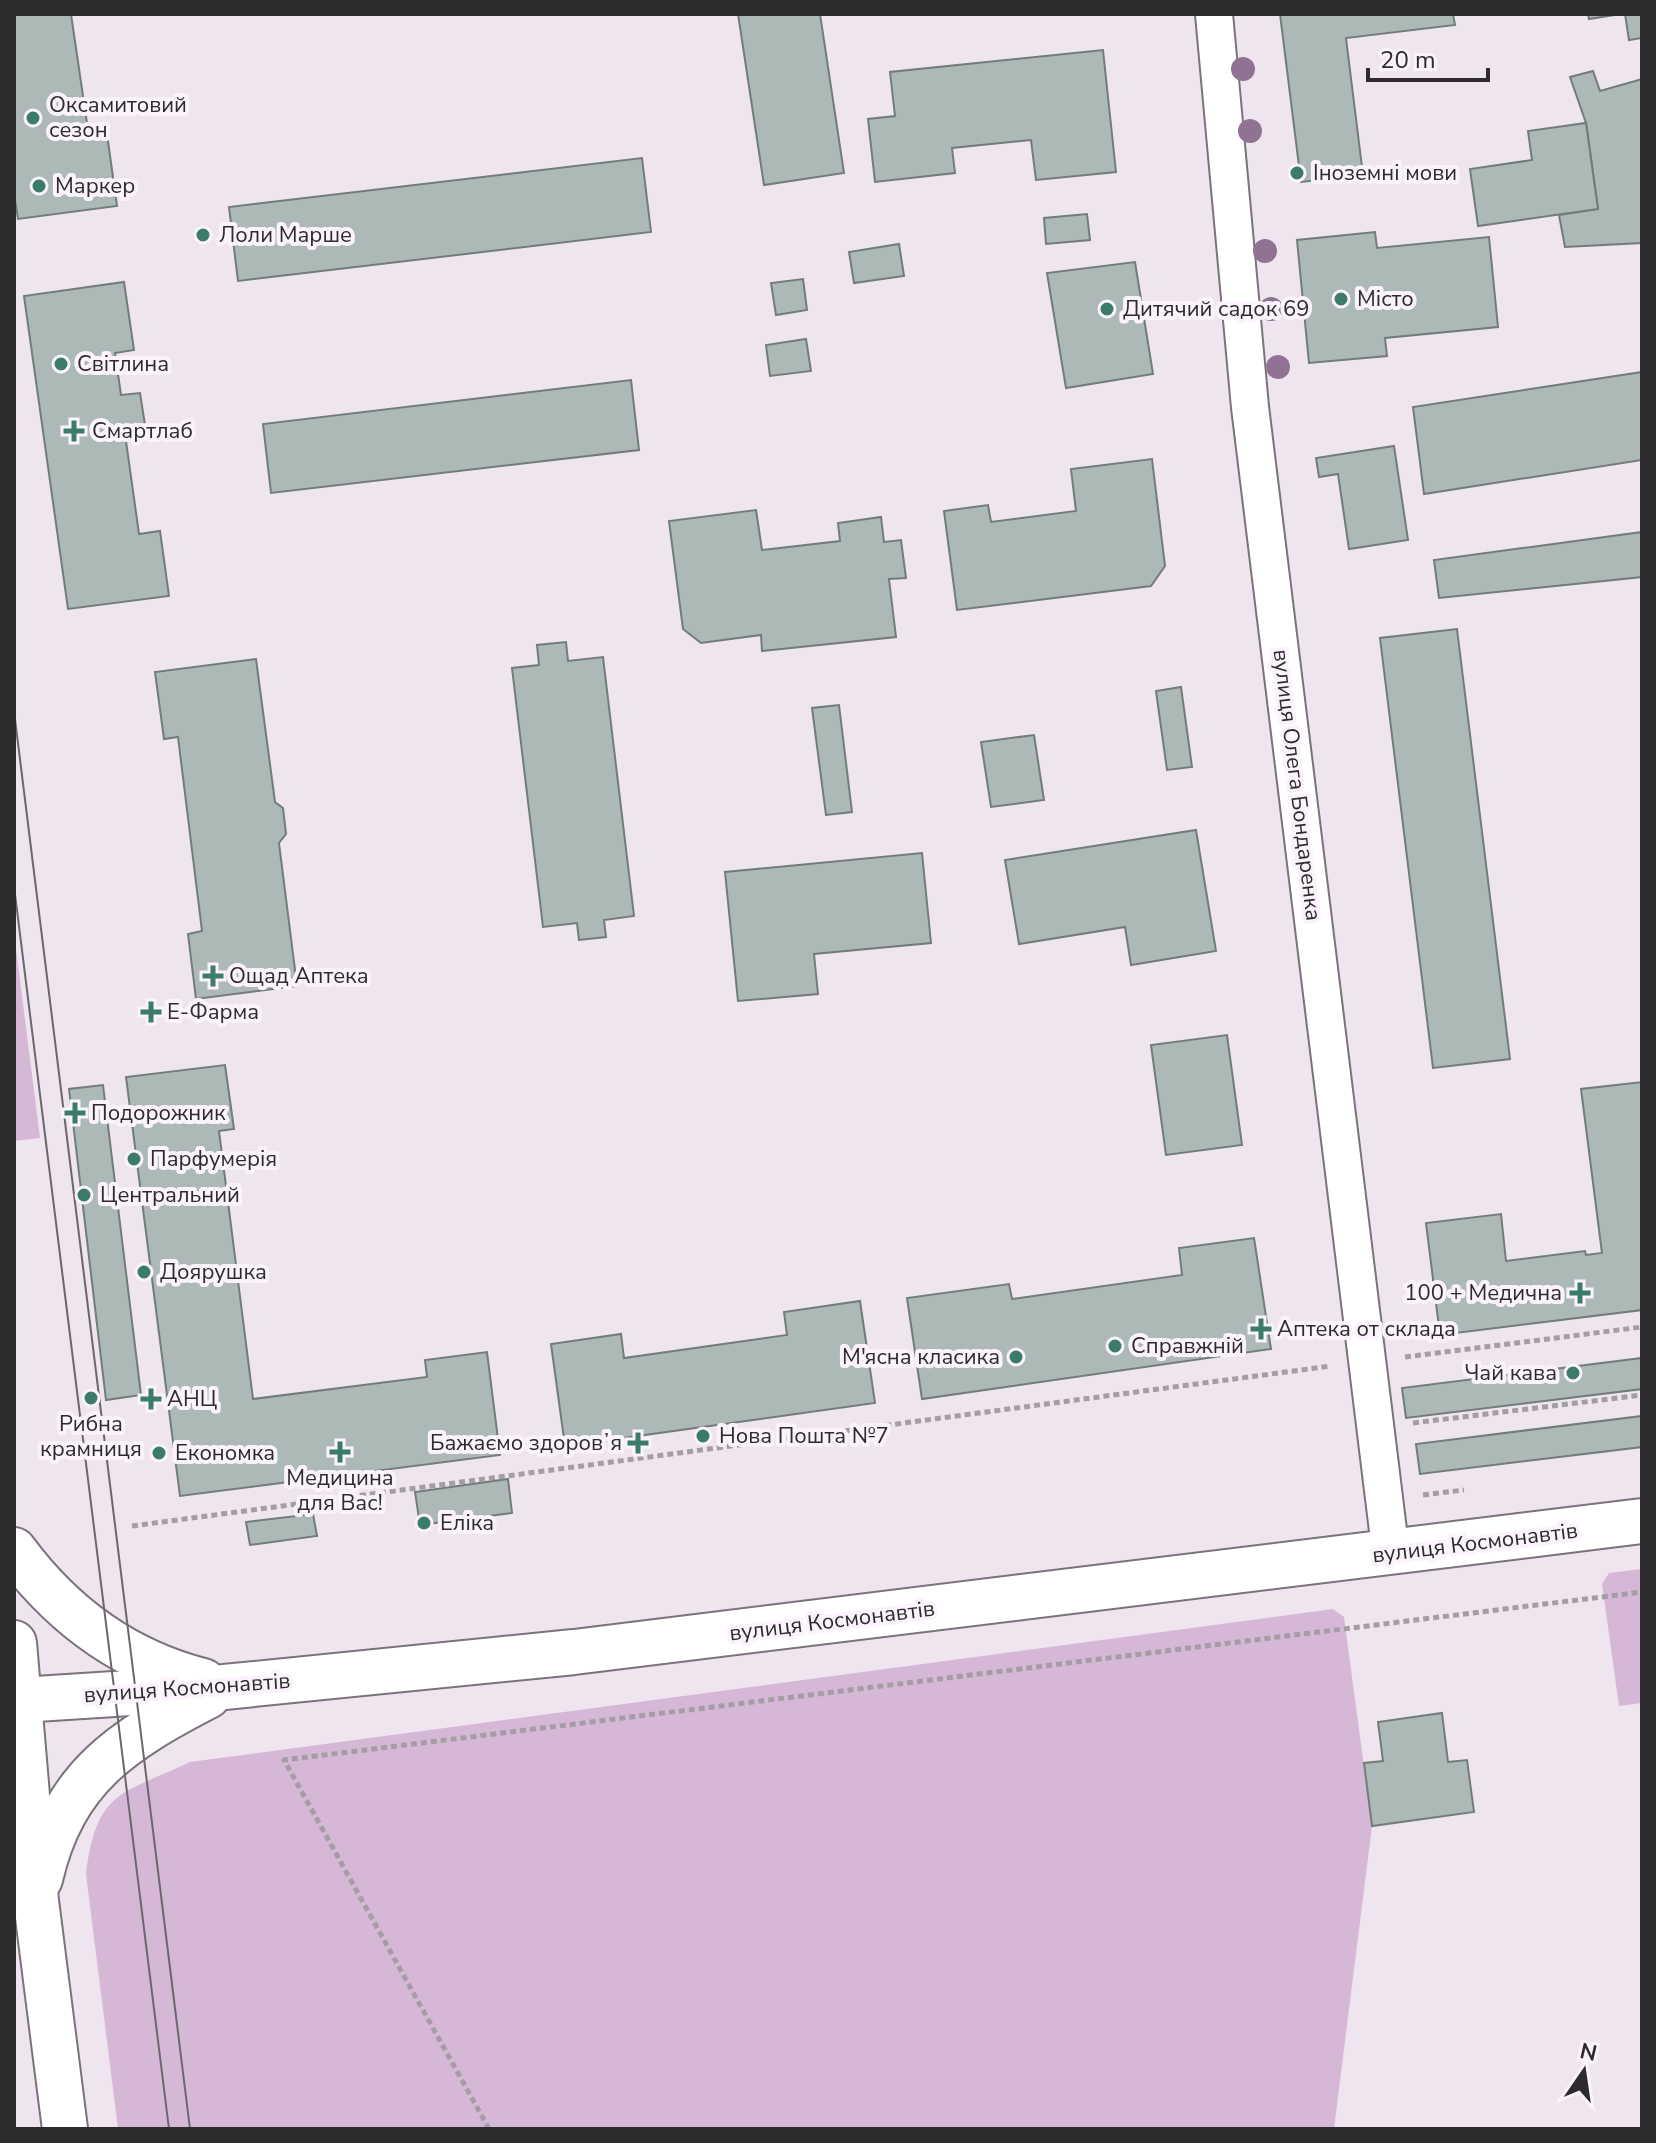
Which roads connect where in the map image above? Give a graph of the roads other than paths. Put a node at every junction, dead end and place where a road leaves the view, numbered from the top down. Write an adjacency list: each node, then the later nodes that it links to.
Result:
1 (1214, 14): 4 (street, вулиця Олега Бондаренка)
2 (1642, 1521): 4 (main road, вулиця Космонавтів)
3 (14, 1550): 6 (main road)
4 (1391, 1555): 6 (main road, вулиця Космонавтів)
5 (14, 1643): 7 (main road)
6 (224, 1687): 7 (main road, вулиця Космонавтів); 9 (main road)
7 (20, 1700): 9 (main road)
8 (14, 1838): 9 (main road)
9 (36, 1901): 10 (main road)
10 (65, 2129)

